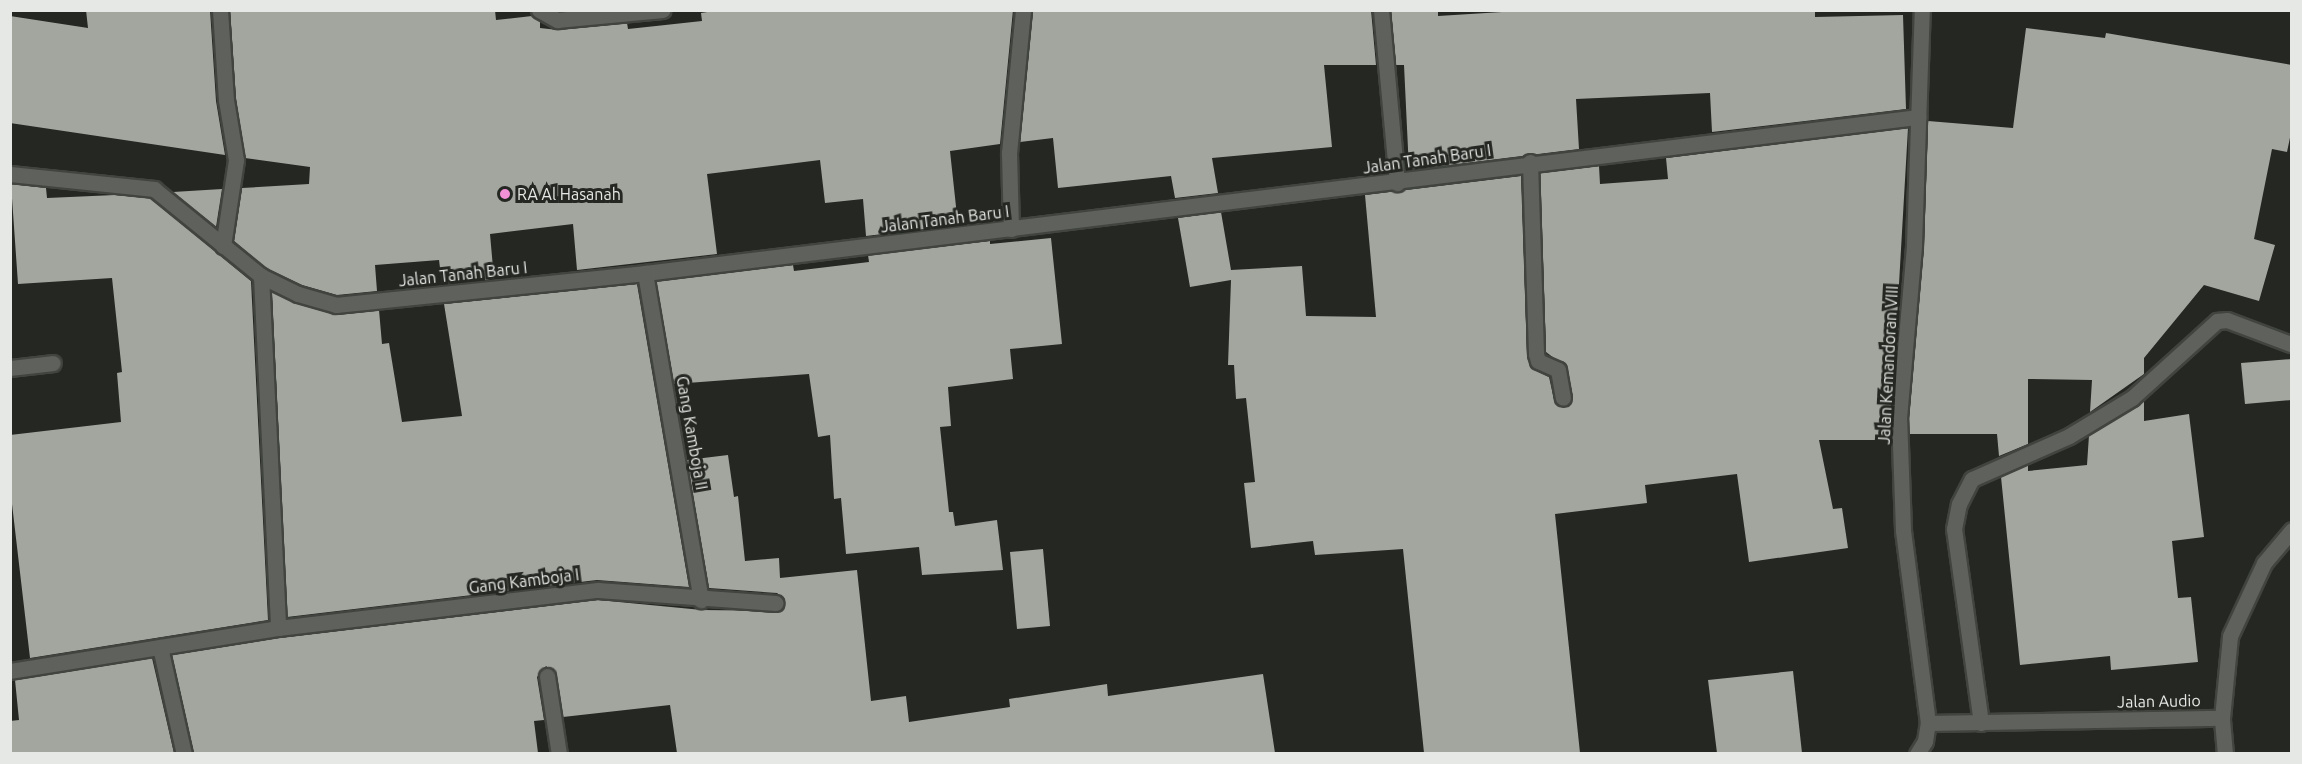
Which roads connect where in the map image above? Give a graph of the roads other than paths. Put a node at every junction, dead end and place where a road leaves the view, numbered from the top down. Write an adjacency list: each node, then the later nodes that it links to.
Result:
1 (220, 10): 12 (street)
2 (539, 10): 3 (street)
3 (663, 10)
4 (1023, 10): 11 (street)
5 (1381, 10): 10 (street)
6 (1922, 10): 7 (street, Jalan Kemandoran VIII)
7 (1918, 117): 8 (street, Jalan Tanah Baru I); 27 (street, Jalan Kemandoran VIII)
8 (1530, 162): 10 (street, Jalan Tanah Baru I); 18 (street)
9 (10, 174): 12 (street, Jalan Tanah Baru I)
10 (1397, 183): 11 (street, Jalan Tanah Baru I)
11 (1011, 229): 13 (street, Jalan Tanah Baru I)
12 (223, 246): 14 (street, Jalan Tanah Baru I)
13 (645, 273): 14 (street, Jalan Tanah Baru I); 20 (street, Gang Kamboja II)
14 (261, 276): 22 (street)
15 (2291, 344): 28 (street)
16 (53, 363): 17 (street)
17 (10, 368)
18 (1563, 398)
19 (2292, 530): 26 (street, Jalan Audio)
20 (701, 600): 21 (street, Gang Kamboja I); 22 (street, Gang Kamboja I)
21 (776, 603)
22 (278, 628): 23 (street, Gang Kamboja I)
23 (160, 646): 24 (street, Gang Kamboja I); 29 (street)
24 (10, 671)
25 (547, 676): 30 (street)
26 (2222, 718): 28 (street, Jalan Audio); 32 (street)
27 (1928, 723): 28 (street, Jalan Audio); 31 (street, Jalan Kemandoran VIII)
28 (1981, 723)
29 (184, 753)
30 (559, 753)
31 (1917, 753)
32 (2225, 753)

